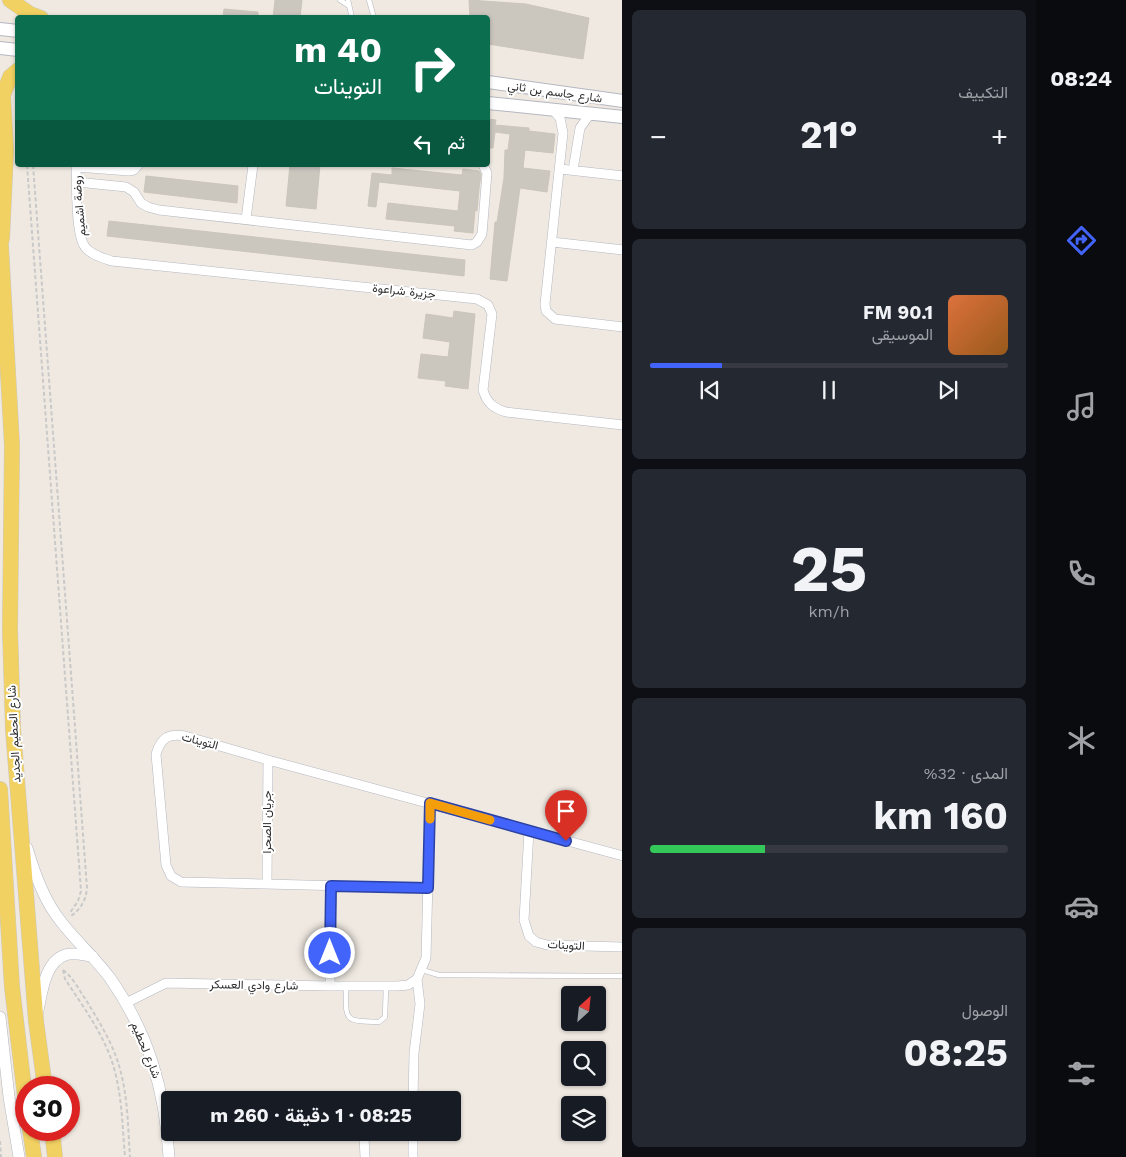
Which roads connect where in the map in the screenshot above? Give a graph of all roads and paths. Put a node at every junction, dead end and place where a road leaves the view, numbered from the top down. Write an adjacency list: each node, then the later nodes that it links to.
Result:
1 (10, 0): 6 (main road)
2 (340, 0): 5 (lane)
3 (348, 0): 5 (lane)
4 (369, 0): 8 (lane)
5 (350, 7): 7 (lane)
6 (33, 15)
7 (351, 15)
8 (373, 15)
9 (0, 29): 10 (main road)
10 (15, 31)
11 (0, 48): 12 (main road)
12 (15, 50)
13 (15, 73): 35 (main road)
14 (490, 82): 15 (main road, شارع جاسم بن ثاني)
15 (622, 101)
16 (490, 103): 17 (main road, شارع جاسم بن ثاني)
17 (553, 110): 18 (main road, شارع جاسم بن ثاني); 27 (street)
18 (590, 114): 19 (main road, شارع جاسم بن ثاني); 28 (street)
19 (622, 117)
20 (27, 167): 21 (path)
21 (33, 167)
22 (76, 167): 30 (street, روضة اشميم)
23 (87, 167): 24 (street)
24 (136, 167)
25 (252, 167): 31 (street)
26 (484, 167): 31 (street)
27 (560, 169): 28 (street); 33 (street)
28 (573, 170): 29 (street)
29 (622, 176)
30 (77, 182): 31 (street); 34 (street, روضة اشميم)
31 (246, 219)
32 (0, 229): 35 (main road, شارع الحطيم الجديد)
33 (552, 242): 36 (street); 38 (street)
34 (85, 247): 39 (street, جزيرة شراعوة)
35 (2, 248): 37 (main road, شارع الحطيم الجديد)
36 (622, 250)
37 (2, 298): 43 (main road, شارع الحطيم الجديد)
38 (622, 327)
39 (622, 426)
40 (268, 760): 42 (street, التوينات); 46 (street, جريان الصحرا); 46 (street, التوينات)
41 (0, 789): 61 (main road, شارع الحطيم الجديد)
42 (430, 803): 44 (street, التوينات); 48 (street)
43 (21, 830): 50 (street, شارع لحطيم); 59 (main road, شارع الحطيم الجديد)
44 (528, 831): 45 (street, التوينات); 49 (street, التوينات)
45 (622, 856)
46 (267, 884): 47 (street, التوينات)
47 (331, 886): 48 (street, التوينات); 54 (street)
48 (428, 888): 51 (street)
49 (622, 947)
50 (92, 956): 57 (street, شارع لحطيم); 59 (street)
51 (422, 970): 52 (lane); 53 (street)
52 (622, 976)
53 (417, 979): 56 (street, شارع وادي العسكر); 63 (street)
54 (330, 986): 55 (street, شارع وادي العسكر); 57 (street, شارع وادي العسكر)
55 (346, 986): 56 (street, شارع وادي العسكر); 56 (lane)
56 (386, 986)
57 (126, 1003): 76 (street, شارع لحطيم)
58 (0, 1018): 60 (street)
59 (36, 1021): 62 (main road, شارع الحطيم الجديد)
60 (3, 1074): 64 (street)
61 (23, 1076)
62 (43, 1076)
63 (413, 1091)
64 (4, 1093): 71 (street)
65 (0, 1141): 70 (path)
66 (32, 1141): 72 (main road)
67 (53, 1141): 73 (main road)
68 (364, 1141): 77 (street)
69 (413, 1141): 78 (street)
70 (1, 1157)
71 (19, 1157)
72 (34, 1157)
73 (55, 1157)
74 (125, 1157): 75 (path)
75 (130, 1157)
76 (169, 1157)
77 (365, 1157)
78 (413, 1157)

